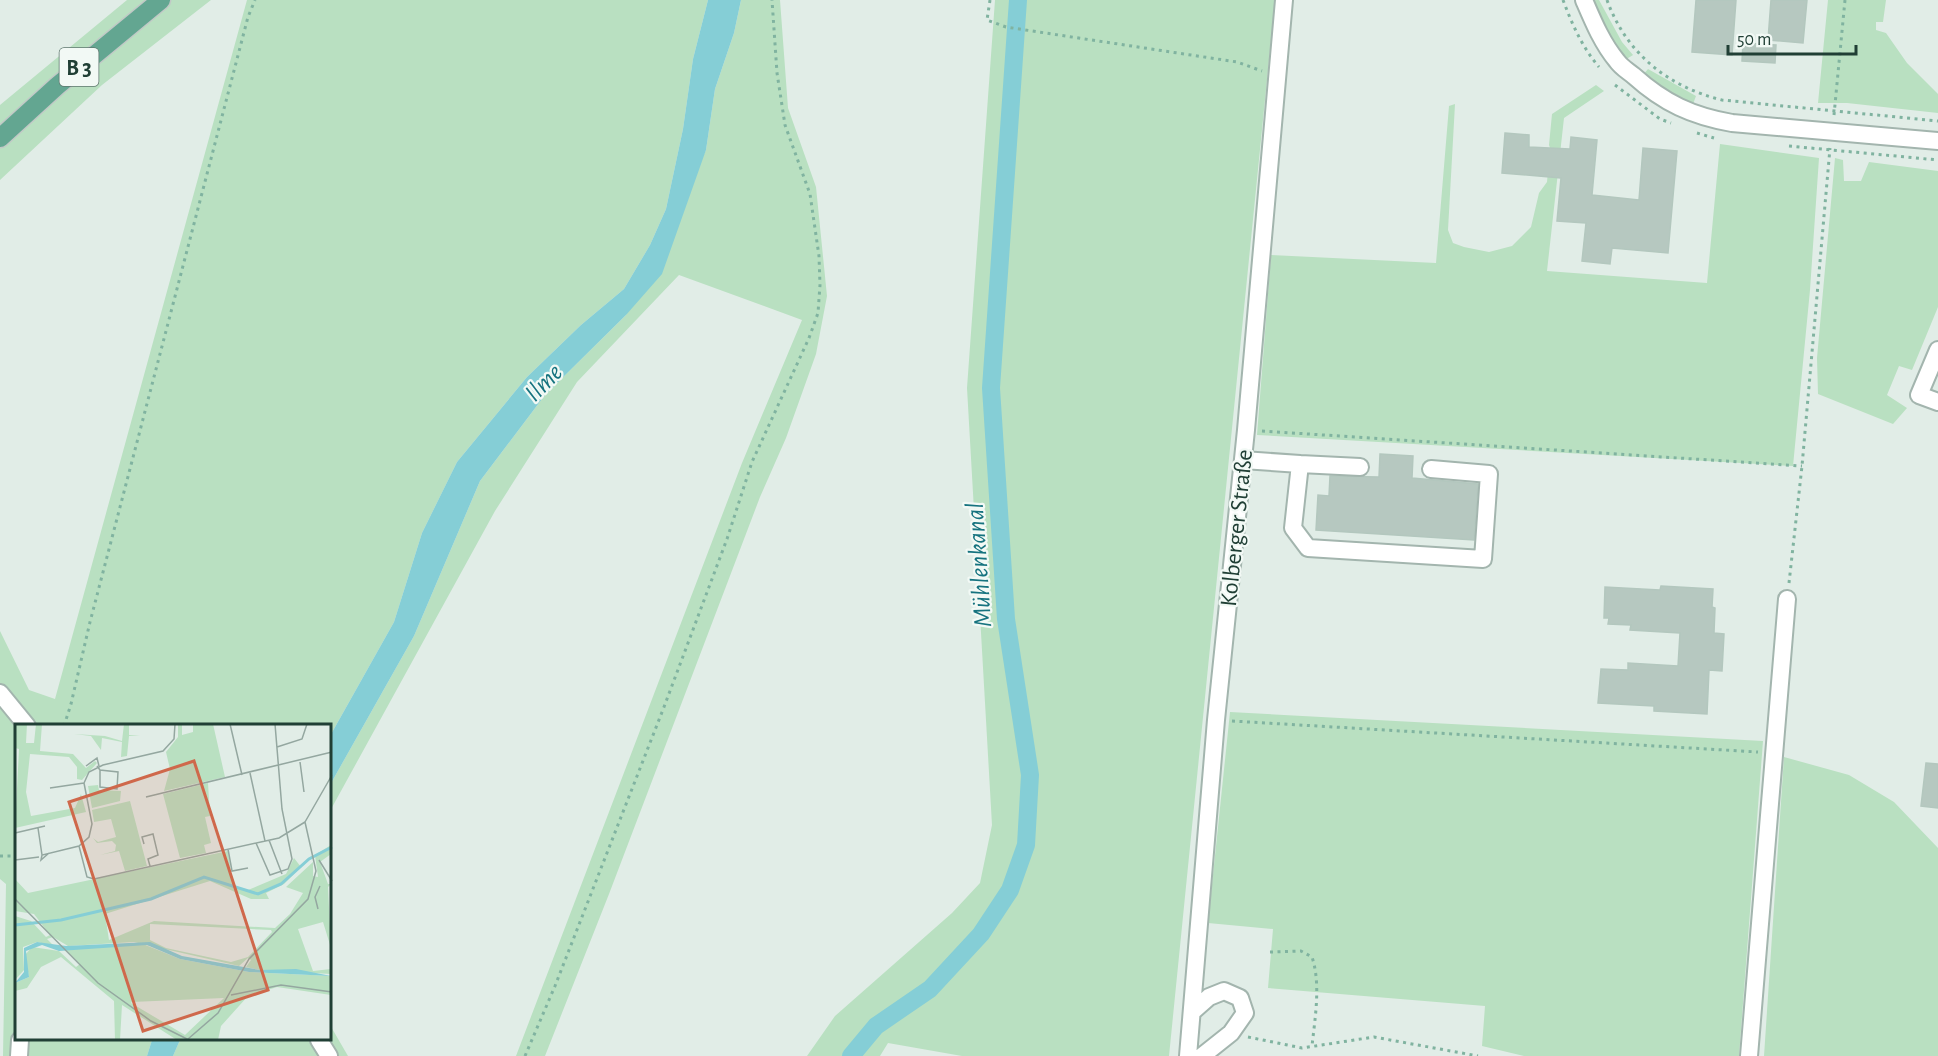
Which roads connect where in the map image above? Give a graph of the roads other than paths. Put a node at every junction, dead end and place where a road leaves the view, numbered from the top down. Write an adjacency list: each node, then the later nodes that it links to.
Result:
1 (161, 0): 4 (main road, B 3)
2 (1284, 0): 8 (street, Kolberger Straße)
3 (1584, 0): 5 (street)
4 (0, 138)
5 (1938, 141)
6 (1938, 350): 7 (street)
7 (1938, 402)
8 (1244, 460): 9 (street); 15 (street, Kolberger Straße)
9 (1300, 464): 10 (street); 11 (street)
10 (1360, 467)
11 (1431, 470)
12 (1787, 599): 22 (street)
13 (0, 693): 14 (street)
14 (25, 724)
15 (1192, 1012): 20 (street, Kolberger Straße); 21 (street)
16 (20, 1041): 18 (street)
17 (320, 1041): 19 (street)
18 (19, 1056)
19 (329, 1056)
20 (1188, 1056)
21 (1202, 1056)
22 (1749, 1056)

